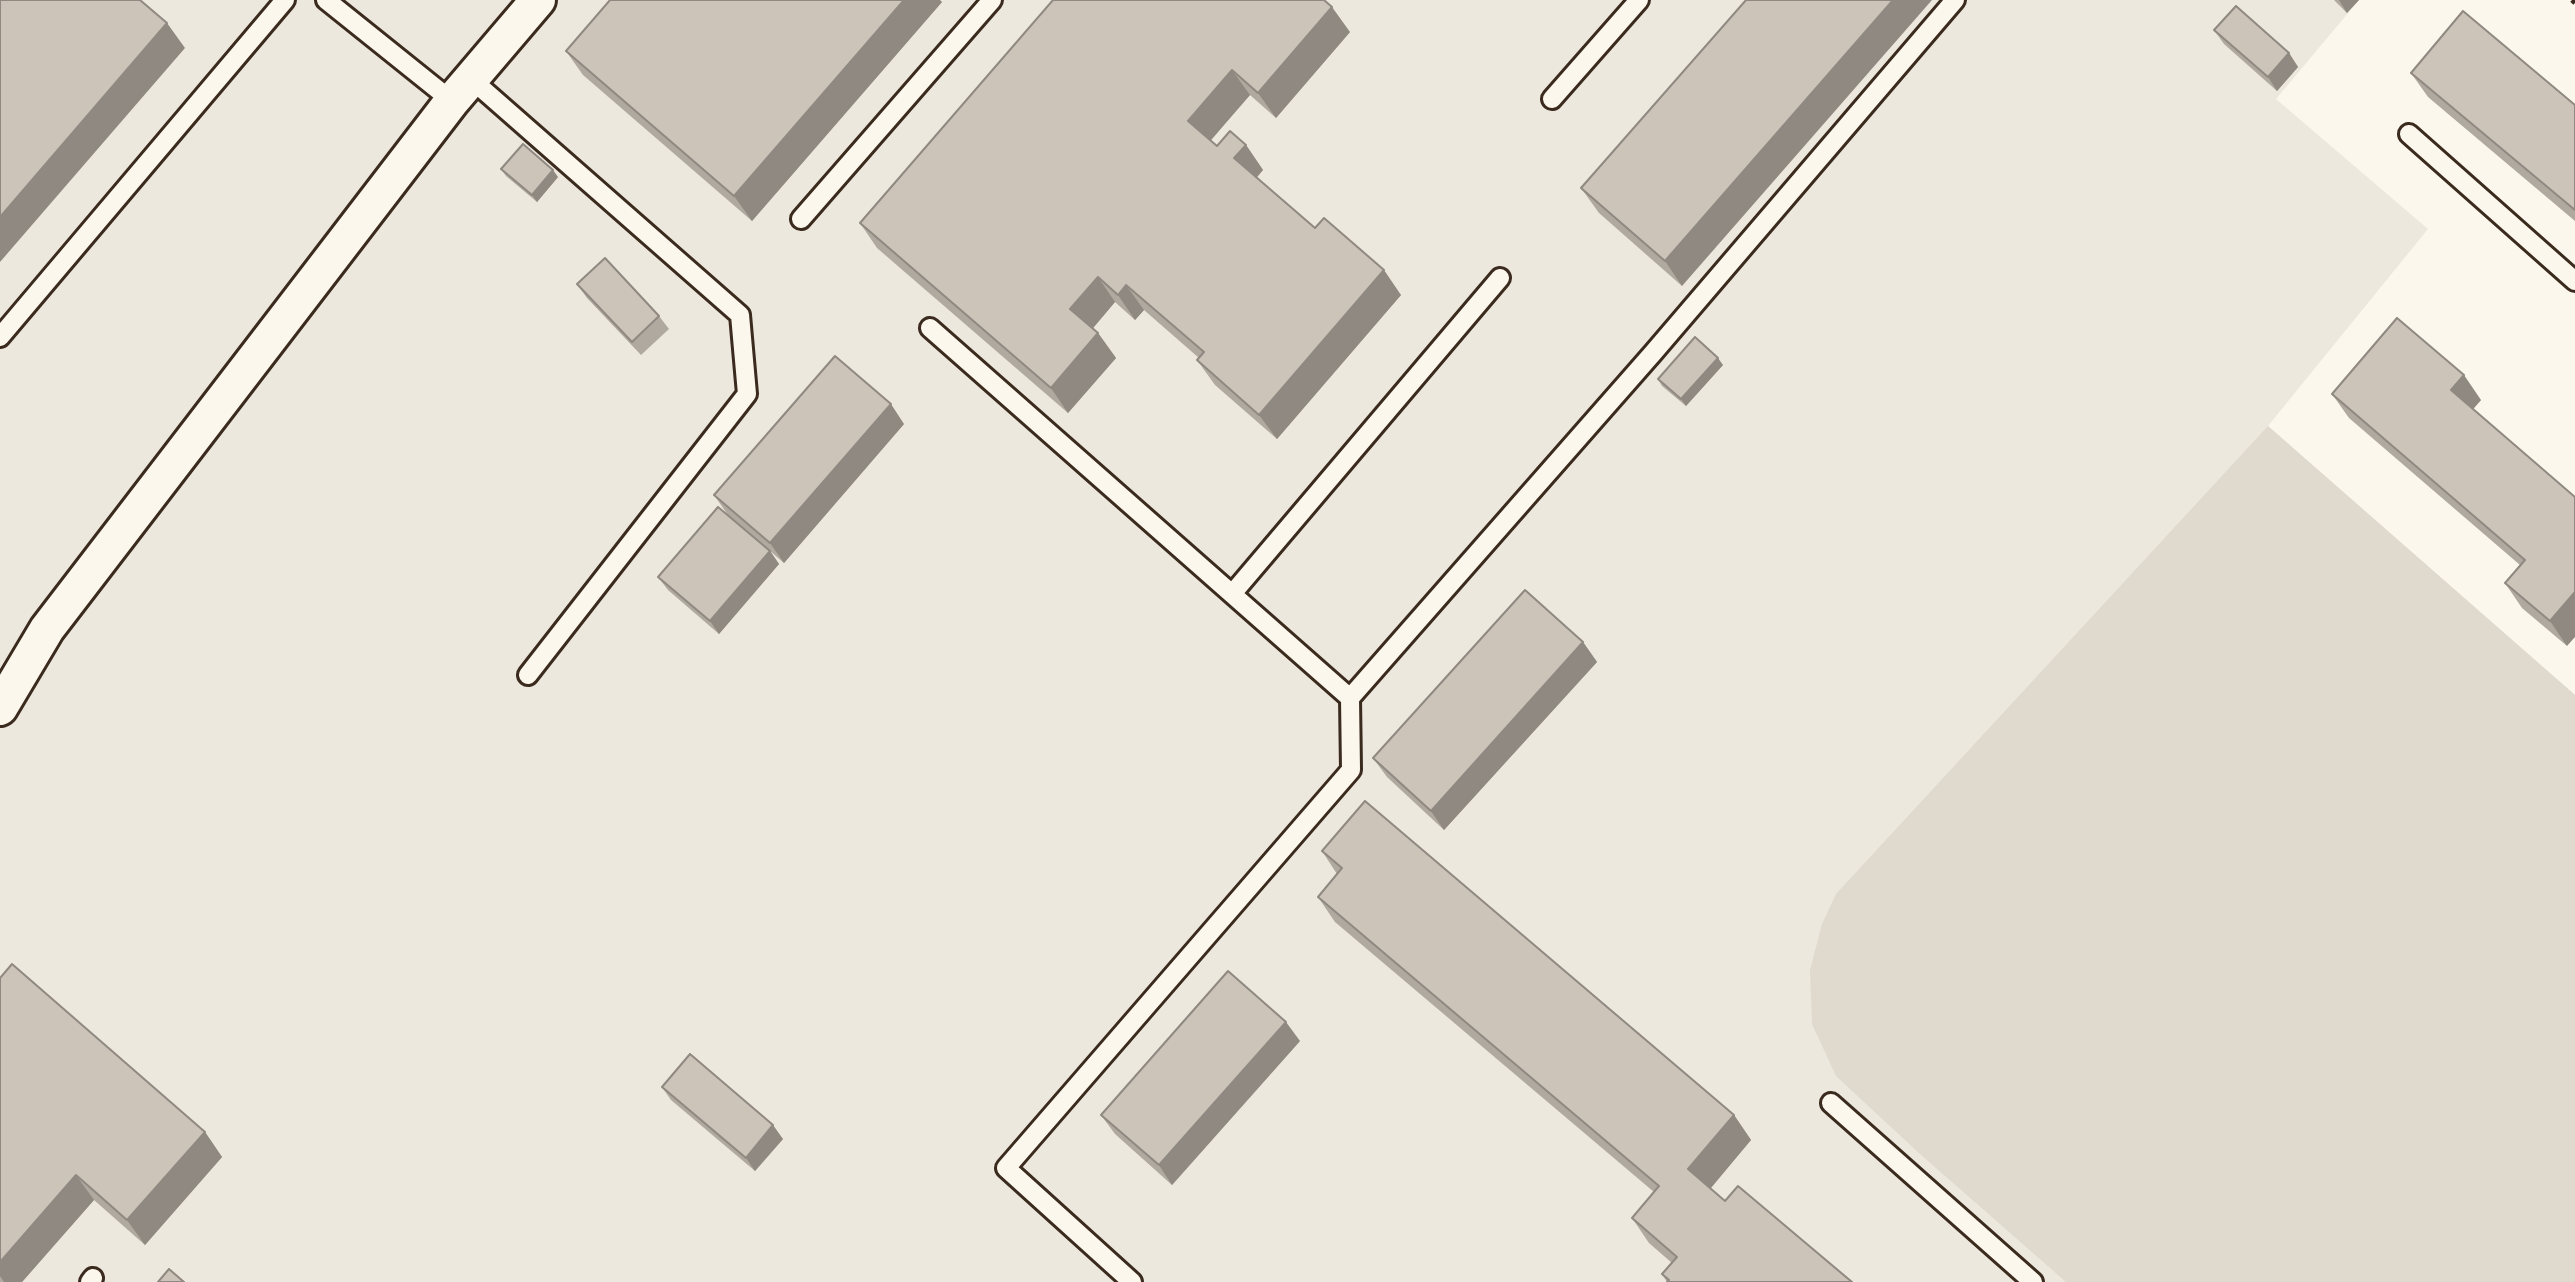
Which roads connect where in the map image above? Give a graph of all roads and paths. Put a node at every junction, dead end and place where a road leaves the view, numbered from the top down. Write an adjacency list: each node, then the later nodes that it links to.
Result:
1 (285, 0): 14 (lane)
2 (326, 0): 7 (lane)
3 (538, 0): 7 (street)
4 (992, 0): 10 (lane)
5 (1639, 0): 8 (lane)
6 (1955, 0): 17 (lane)
7 (461, 90): 16 (lane); 18 (street)
8 (1552, 99)
9 (2409, 134): 12 (lane)
10 (801, 219)
11 (1500, 278): 15 (lane)
12 (2575, 281)
13 (930, 328): 15 (lane)
14 (0, 337)
15 (1232, 594): 17 (lane)
16 (528, 675)
17 (1350, 698): 20 (lane)
18 (0, 708)
19 (1831, 1103): 21 (lane)
20 (1132, 1282)
21 (2033, 1282)

